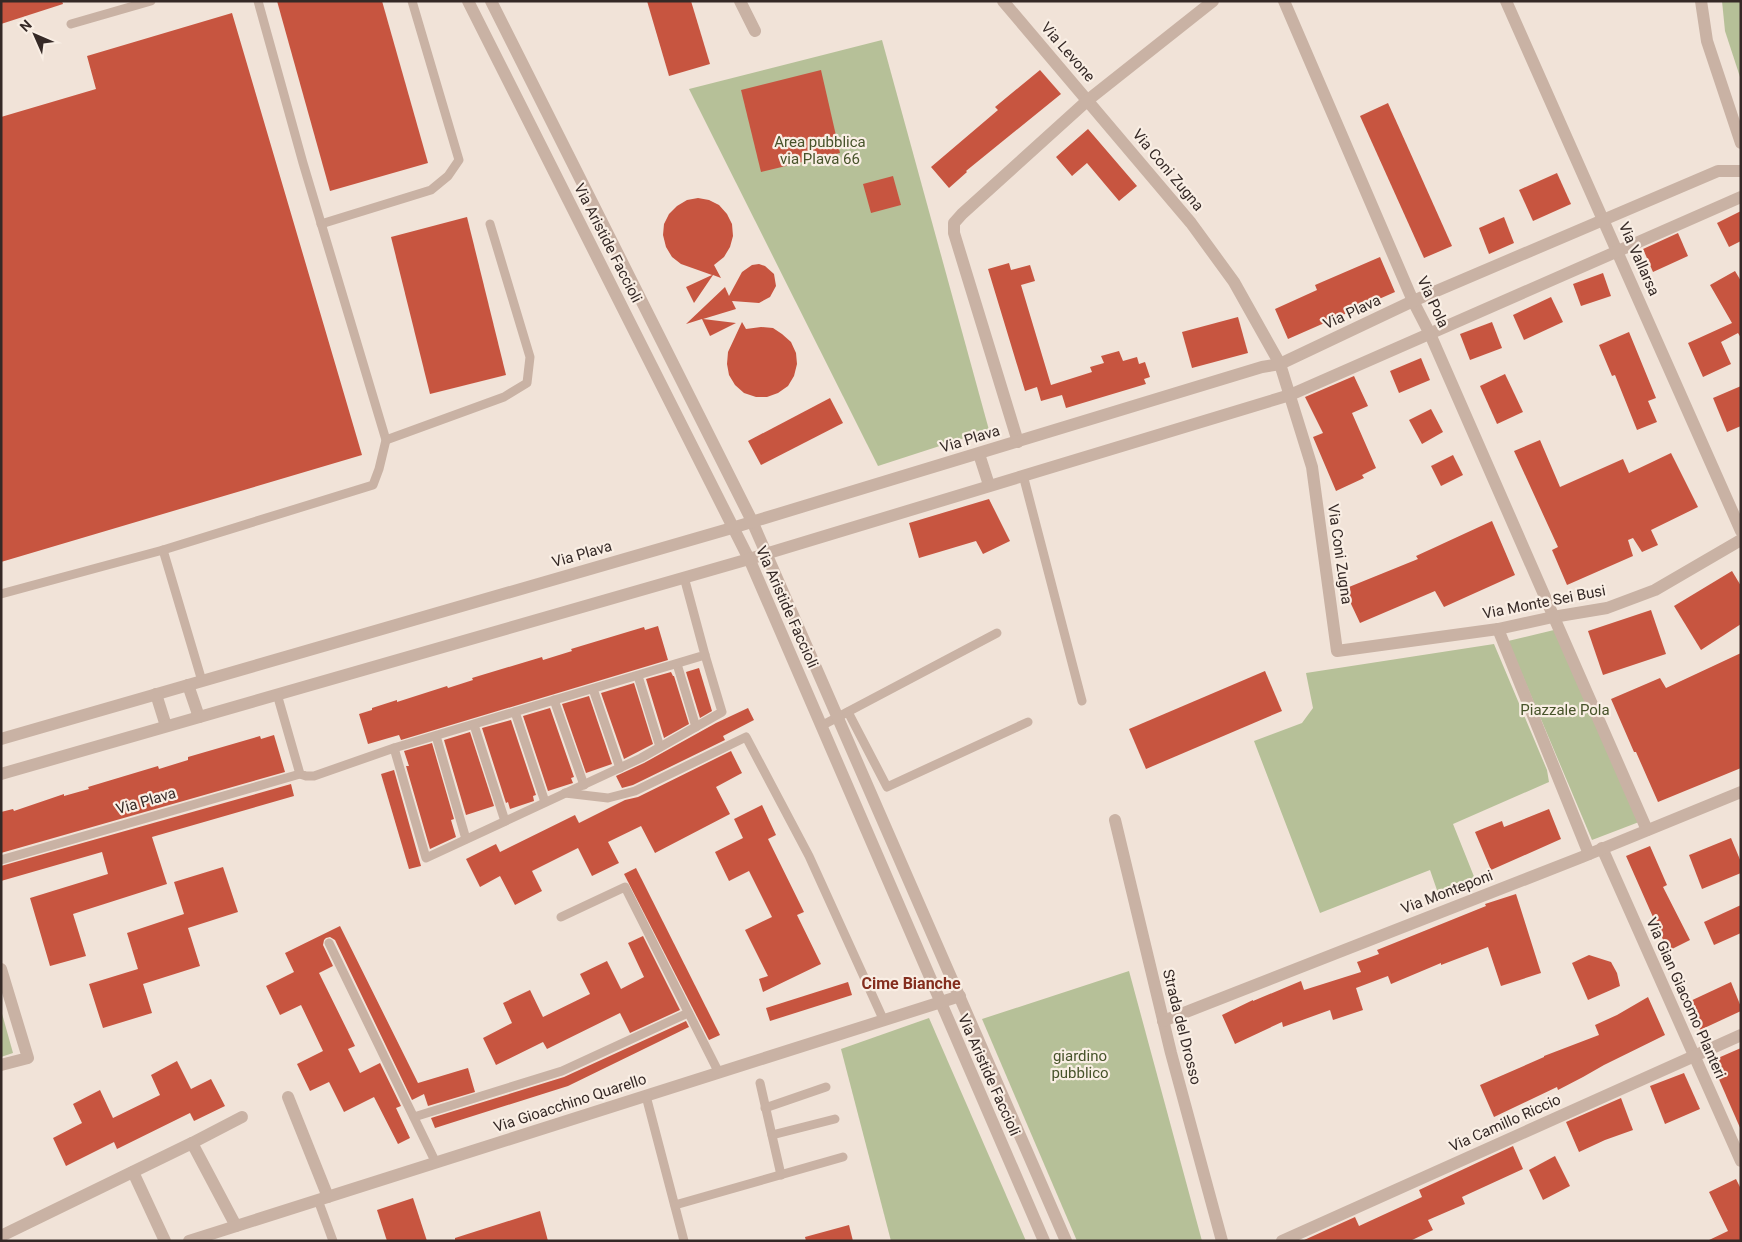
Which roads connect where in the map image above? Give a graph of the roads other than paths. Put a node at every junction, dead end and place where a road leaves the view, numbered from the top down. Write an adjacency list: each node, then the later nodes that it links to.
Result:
1 (151, 1): 12 (lane)
2 (258, 1): 19 (lane)
3 (412, 1): 19 (lane)
4 (468, 1): 32 (street, Via Aristide Faccioli)
5 (491, 1): 31 (street, Via Aristide Faccioli)
6 (740, 1): 13 (street)
7 (1003, 1): 14 (street, Via Levone)
8 (1213, 1): 14 (street)
9 (1284, 1): 22 (street, Via Pola)
10 (1506, 1): 18 (street, Via Vallarsa)
11 (1701, 1): 15 (street)
12 (71, 24)
13 (755, 31)
14 (1088, 100): 24 (street, Via Coni Zugna); 27 (street)
15 (1741, 143)
16 (1741, 171): 18 (street, Via Plava)
17 (1741, 198): 21 (street)
18 (1604, 220): 21 (street, Via Vallarsa); 22 (street, Via Plava)
19 (321, 224): 26 (lane)
20 (490, 224): 26 (lane)
21 (1617, 252): 23 (street); 33 (street, Via Vallarsa)
22 (1414, 301): 23 (street, Via Pola); 24 (street, Via Plava)
23 (1430, 334): 25 (street); 40 (street, Via Pola)
24 (1280, 364): 25 (street, Via Coni Zugna); 27 (street, Via Plava)
25 (1290, 395): 29 (street); 43 (street, Via Coni Zugna)
26 (386, 440): 35 (lane)
27 (1018, 442): 28 (street, Via Plava)
28 (979, 454): 30 (street); 31 (street, Via Plava)
29 (1023, 475): 30 (street); 53 (lane)
30 (989, 485): 36 (street)
31 (752, 521): 32 (street, Via Plava); 36 (street, Via Aristide Faccioli)
32 (732, 528): 37 (street, Via Aristide Faccioli); 47 (street, Via Plava)
33 (1741, 531)
34 (1741, 540): 40 (street, Via Monte Sei Busi)
35 (163, 550): 39 (lane); 47 (lane)
36 (765, 552): 37 (street); 55 (street, Via Aristide Faccioli)
37 (749, 558): 38 (street); 60 (street, Via Aristide Faccioli)
38 (684, 577): 44 (lane); 51 (street)
39 (1, 594)
40 (1553, 617): 41 (street, Via Monte Sei Busi); 75 (street)
41 (1498, 629): 43 (street, Via Monte Sei Busi); 78 (street)
42 (998, 634): 55 (lane)
43 (1337, 651)
44 (705, 655): 45 (lane, Via Plava); 61 (lane)
45 (677, 664): 46 (lane, Via Plava); 61 (lane)
46 (638, 676): 49 (lane, Via Plava); 64 (lane)
47 (202, 681): 48 (street, Via Plava)
48 (188, 685): 50 (street, Via Plava); 56 (street)
49 (593, 689): 52 (lane, Via Plava); 66 (lane)
50 (156, 694): 59 (street); 63 (street, Via Plava)
51 (277, 694): 56 (street); 68 (lane)
52 (554, 700): 54 (lane, Via Plava); 69 (lane)
53 (1082, 701)
54 (515, 712): 58 (lane, Via Plava); 72 (lane)
55 (843, 715): 57 (lane); 60 (lane); 83 (street, Via Aristide Faccioli)
56 (198, 717): 59 (street)
57 (1028, 722)
58 (474, 724): 62 (lane, Via Plava); 74 (lane)
59 (166, 726): 67 (street)
60 (821, 726): 84 (street, Via Aristide Faccioli)
61 (696, 727): 64 (lane)
62 (436, 736): 65 (lane, Via Plava); 76 (lane)
63 (1, 739)
64 (660, 747): 66 (lane)
65 (394, 748): 68 (lane, Via Plava); 76 (lane)
66 (620, 768): 69 (lane)
67 (1, 774)
68 (300, 774): 79 (lane, Via Plava)
69 (584, 785): 71 (lane)
70 (1741, 792): 75 (street, Via Monteponi)
71 (565, 793): 72 (lane); 87 (lane)
72 (545, 802): 74 (lane)
73 (1115, 820): 86 (street, Strada del Drosso)
74 (505, 821): 76 (lane)
75 (1647, 830): 77 (street, Via Monteponi)
76 (466, 839)
77 (1602, 848): 78 (street, Via Monteponi); 89 (street, Via Gian Giacomo Planteri)
78 (1589, 854): 86 (street, Via Monteponi)
79 (1, 860)
80 (561, 917): 85 (lane)
81 (329, 943): 98 (lane)
82 (1, 968): 90 (street)
83 (960, 996): 84 (street, Via Gioacchino Quarello); 116 (street, Via Aristide Faccioli)
84 (940, 1003): 87 (street, Via Gioacchino Quarello); 115 (street, Via Aristide Faccioli)
85 (688, 1013): 91 (lane); 98 (lane)
86 (1163, 1020): 117 (street, Strada del Drosso)
87 (884, 1021): 91 (street, Via Gioacchino Quarello)
88 (1741, 1035): 89 (street, Via Camillo Riccio)
89 (1694, 1057): 103 (street, Via Gian Giacomo Planteri); 118 (street, Via Camillo Riccio)
90 (1, 1066)
91 (718, 1073): 94 (street, Via Gioacchino Quarello)
92 (760, 1083): 96 (lane)
93 (826, 1087): 96 (lane)
94 (646, 1096): 104 (street, Via Gioacchino Quarello); 108 (lane)
95 (288, 1097): 107 (street)
96 (765, 1108): 100 (lane)
97 (242, 1117): 101 (street)
98 (414, 1117): 104 (lane)
99 (835, 1119): 100 (lane)
100 (772, 1135): 106 (lane)
101 (192, 1143): 105 (street); 109 (street)
102 (843, 1158): 106 (lane)
103 (1741, 1161)
104 (436, 1163): 107 (street, Via Gioacchino Quarello)
105 (134, 1172): 110 (street); 111 (street)
106 (781, 1175): 108 (lane)
107 (323, 1198): 109 (street, Via Gioacchino Quarello); 113 (lane)
108 (675, 1205): 114 (lane)
109 (236, 1226): 112 (street, Via Gioacchino Quarello)
110 (1, 1236)
111 (165, 1241)
112 (189, 1241)
113 (333, 1241)
114 (684, 1241)
115 (1044, 1241)
116 (1066, 1241)
117 (1222, 1241)
118 (1282, 1241)

